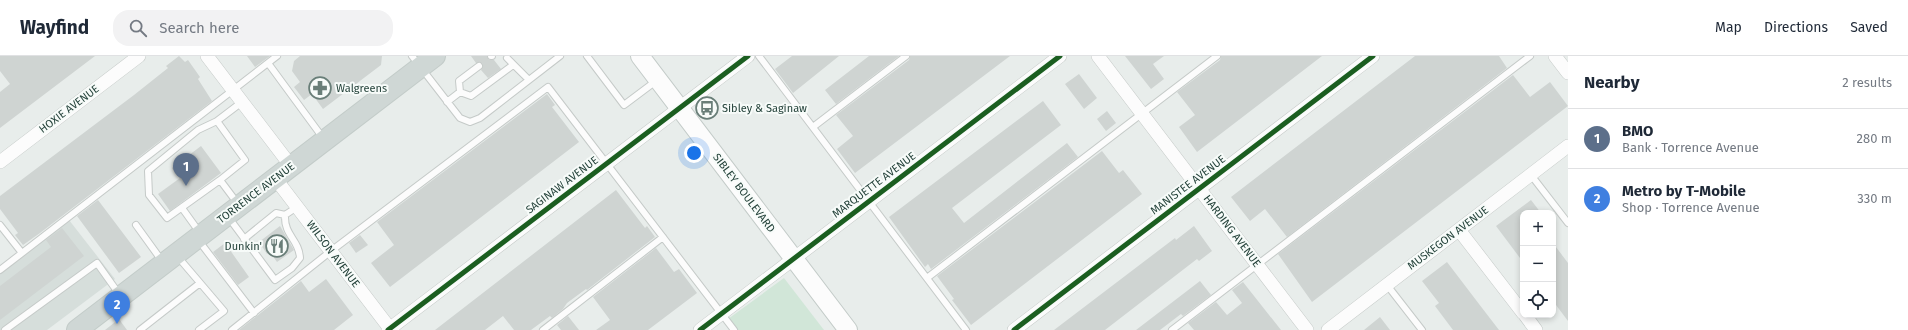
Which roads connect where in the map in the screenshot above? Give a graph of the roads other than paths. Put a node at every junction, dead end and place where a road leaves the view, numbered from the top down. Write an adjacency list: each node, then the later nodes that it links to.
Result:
1 (139, 56): 34 (street, HOXIE AVENUE)
2 (207, 56): 24 (street)
3 (277, 56): 18 (lane)
4 (560, 56): 23 (lane)
5 (587, 56): 22 (lane)
6 (640, 56): 22 (main road, SIBLEY BOULEVARD)
7 (748, 56): 28 (street, SAGINAW AVENUE)
8 (759, 56): 31 (lane)
9 (906, 56): 31 (lane)
10 (1060, 56): 41 (street, MARQUETTE AVENUE)
11 (1098, 56): 29 (street, HARDING AVENUE)
12 (1217, 56): 29 (lane)
13 (1373, 56): 40 (street, MANISTEE AVENUE)
14 (1530, 56): 57 (lane)
15 (1555, 56): 21 (street)
16 (507, 58): 19 (lane)
17 (422, 60): 27 (lane); 32 (main road, TORRENCE AVENUE)
18 (268, 63): 24 (lane); 32 (lane)
19 (513, 65): 23 (lane); 25 (lane)
20 (479, 66): 25 (lane)
21 (1568, 73)
22 (658, 79): 28 (main road, SIBLEY BOULEVARD)
23 (529, 80): 27 (lane)
24 (233, 90): 26 (street); 54 (lane)
25 (460, 92): 27 (lane)
26 (242, 102): 30 (lane); 36 (street)
27 (447, 102)
28 (680, 108): 35 (street, SAGINAW AVENUE); 55 (main road, SIBLEY BOULEVARD)
29 (1142, 114): 40 (street, HARDING AVENUE); 59 (lane)
30 (217, 120): 39 (lane); 43 (lane)
31 (813, 127): 41 (lane)
32 (325, 140): 36 (main road, TORRENCE AVENUE)
33 (1568, 146): 37 (street, MUSKEGON AVENUE)
34 (0, 162)
35 (607, 163): 51 (lane); 53 (lane); 72 (street, SAGINAW AVENUE)
36 (291, 166): 38 (main road, TORRENCE AVENUE)
37 (1531, 175): 46 (lane); 49 (street, MUSKEGON AVENUE)
38 (275, 178): 42 (street, WILSON AVENUE); 44 (main road, TORRENCE AVENUE)
39 (220, 180): 43 (lane); 44 (lane)
40 (1199, 189): 57 (street, HARDING AVENUE); 78 (street, MANISTEE AVENUE)
41 (869, 201): 55 (street, MARQUETTE AVENUE); 59 (lane)
42 (297, 207): 45 (lane); 53 (street, WILSON AVENUE)
43 (182, 208): 50 (lane)
44 (233, 210): 50 (main road, TORRENCE AVENUE); 52 (lane)
45 (285, 215): 52 (lane); 52 (lane)
46 (1568, 223)
47 (0, 225): 54 (lane)
48 (136, 225): 56 (lane)
49 (1459, 230): 61 (street, MUSKEGON AVENUE); 63 (street)
50 (199, 236): 56 (main road, TORRENCE AVENUE); 64 (lane)
51 (663, 237): 65 (lane); 73 (lane)
52 (244, 239)
53 (331, 251): 64 (lane); 72 (street, WILSON AVENUE)
54 (22, 253): 58 (lane)
55 (794, 258): 65 (street, MARQUETTE AVENUE); 76 (main road, SIBLEY BOULEVARD)
56 (170, 259): 60 (lane); 62 (main road, TORRENCE AVENUE)
57 (1257, 265): 79 (lane); 80 (street, HARDING AVENUE)
58 (0, 270)
59 (927, 278): 77 (lane)
60 (200, 283): 69 (lane); 70 (lane)
61 (1387, 284): 81 (street, MUSKEGON AVENUE); 82 (lane)
62 (120, 297): 67 (lane); 68 (main road, TORRENCE AVENUE)
63 (1520, 309)
64 (254, 313): 71 (lane)
65 (721, 314): 74 (street, MARQUETTE AVENUE); 75 (lane)
66 (1527, 318): 83 (street)
67 (5, 330)
68 (77, 330)
69 (140, 330)
70 (199, 330)
71 (232, 330)
72 (390, 330)
73 (543, 330)
74 (700, 330)
75 (734, 330)
76 (848, 330)
77 (966, 330)
78 (1014, 330)
79 (1172, 330)
80 (1308, 330)
81 (1328, 330)
82 (1422, 330)
83 (1536, 330)

